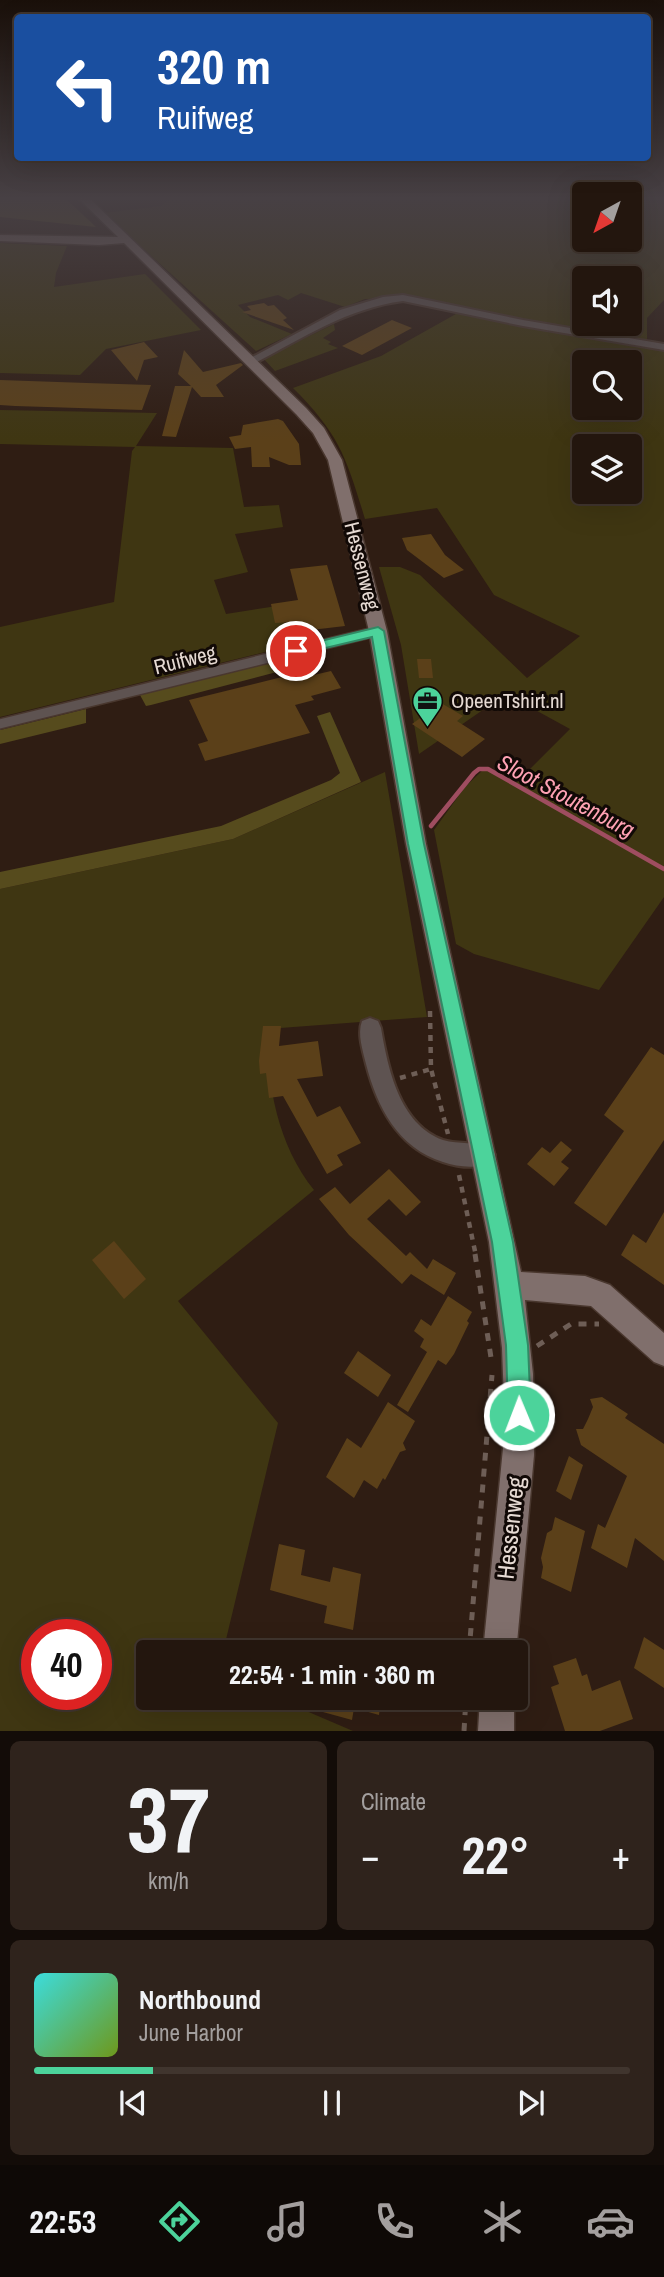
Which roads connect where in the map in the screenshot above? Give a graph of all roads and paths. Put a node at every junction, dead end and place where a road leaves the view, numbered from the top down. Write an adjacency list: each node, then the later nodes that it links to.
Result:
1 (166, 278): 3 (street, Hessenweg)
2 (664, 347): 3 (street)
3 (251, 361): 4 (street, Hessenweg)
4 (378, 631): 5 (lane, Ruifweg); 11 (street, Hessenweg)
5 (0, 724)
6 (430, 999): 8 (path)
7 (370, 1028): 9 (street)
8 (431, 1069): 9 (path); 10 (path)
9 (382, 1086): 10 (street)
10 (454, 1155): 11 (street); 16 (path)
11 (483, 1155): 12 (street, Hessenweg)
12 (510, 1284): 14 (street, Hessenweg); 15 (street)
13 (611, 1329): 14 (path)
14 (517, 1345): 17 (street, Hessenweg)
15 (664, 1352)
16 (470, 1640)
17 (501, 1640)
18 (465, 1710): 20 (path)
19 (497, 1710): 21 (street)
20 (464, 1731)
21 (496, 1731)

